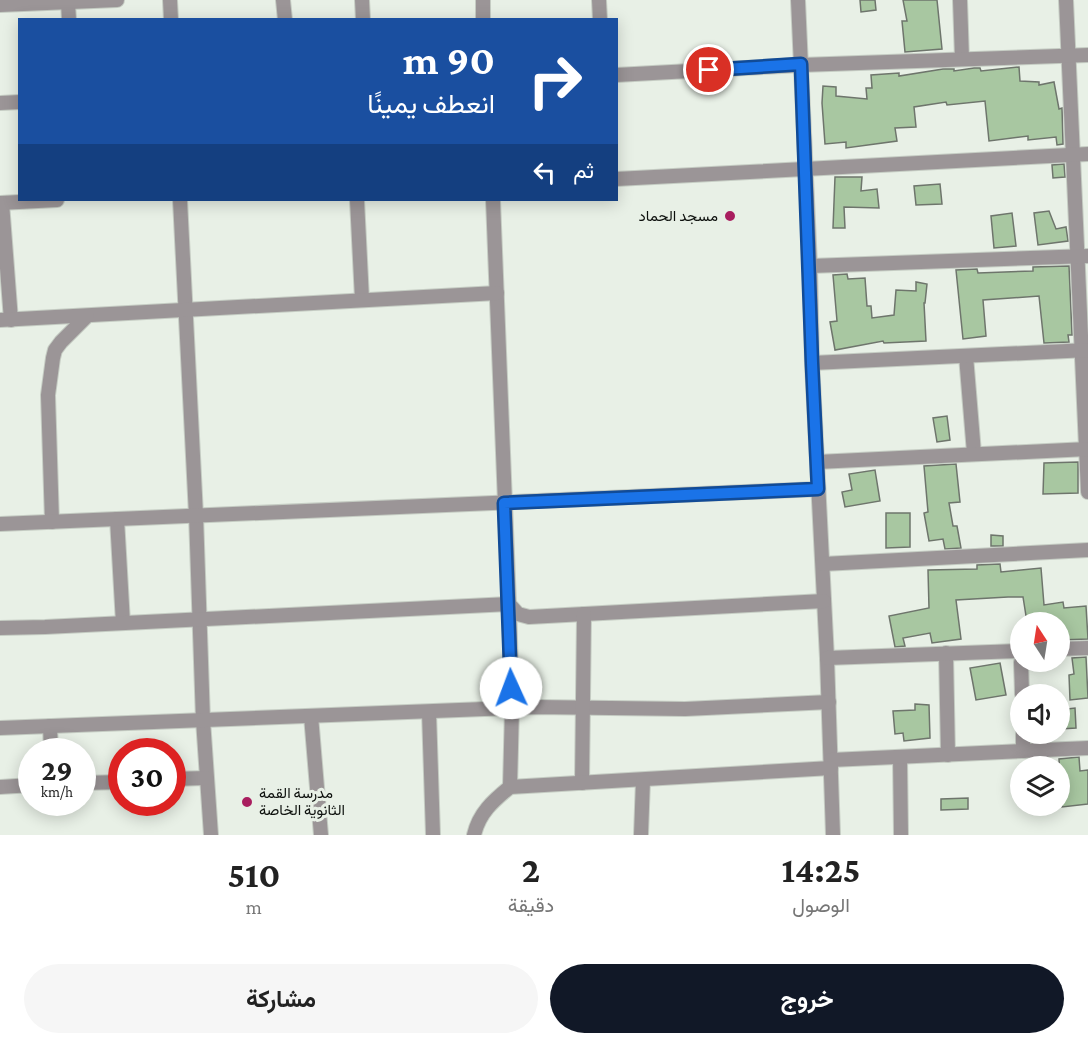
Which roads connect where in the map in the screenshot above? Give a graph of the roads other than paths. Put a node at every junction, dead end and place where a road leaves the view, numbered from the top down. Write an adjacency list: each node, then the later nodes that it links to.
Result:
1 (117, 0): 10 (street)
2 (170, 0): 13 (street)
3 (283, 0): 14 (street)
4 (362, 0): 15 (street)
5 (483, 0): 16 (street)
6 (599, 0): 17 (street)
7 (798, 0): 21 (street)
8 (960, 0): 20 (street)
9 (1066, 0): 19 (street)
10 (68, 3): 11 (street); 12 (street)
11 (0, 5)
12 (69, 18)
13 (171, 18)
14 (285, 18)
15 (363, 18)
16 (483, 18)
17 (600, 18)
18 (1088, 55): 19 (street)
19 (1069, 56): 20 (street); 25 (street)
20 (962, 59): 21 (street)
21 (801, 64): 22 (street); 27 (street)
22 (618, 75)
23 (18, 102): 24 (street)
24 (0, 103)
25 (1073, 154): 26 (street); 27 (street); 34 (street)
26 (1088, 154)
27 (806, 168): 28 (street); 35 (street)
28 (618, 179)
29 (38, 201): 33 (street)
30 (180, 201): 38 (street)
31 (357, 201): 37 (street)
32 (493, 201): 36 (street)
33 (1, 203): 40 (street)
34 (1083, 256): 35 (street); 41 (street)
35 (810, 266): 43 (street)
36 (497, 293): 37 (street); 49 (street)
37 (362, 299): 38 (street)
38 (185, 310): 39 (street); 50 (street)
39 (87, 316): 40 (street); 52 (street)
40 (5, 320)
41 (1085, 350): 42 (street); 44 (street)
42 (966, 356): 43 (street); 45 (street)
43 (812, 363): 46 (street)
44 (1087, 449): 45 (street); 48 (street)
45 (974, 453): 46 (street)
46 (817, 462): 47 (street)
47 (818, 489): 49 (street); 55 (street)
48 (1088, 492)
49 (504, 503): 50 (street); 57 (street)
50 (196, 515): 51 (street); 59 (street)
51 (117, 519): 52 (street); 60 (street)
52 (52, 522): 53 (street)
53 (0, 524)
54 (1088, 550): 55 (street)
55 (823, 564): 56 (street)
56 (824, 601): 58 (street); 66 (street)
57 (509, 604): 58 (street); 59 (street); 68 (street)
58 (584, 614): 69 (street)
59 (199, 620): 60 (street); 72 (street)
60 (123, 623): 61 (street)
61 (0, 628)
62 (1088, 648): 63 (street)
63 (1070, 649)
64 (1010, 651): 65 (street)
65 (946, 653): 66 (street); 79 (street)
66 (827, 658): 67 (street)
67 (829, 702): 69 (street); 81 (street)
68 (512, 708): 69 (street); 70 (street); 88 (street)
69 (584, 708): 85 (street)
70 (429, 711): 71 (street); 91 (street)
71 (311, 716): 72 (street); 90 (street)
72 (203, 720): 73 (street); 82 (street)
73 (50, 726): 74 (street); 75 (street)
74 (0, 728)
75 (50, 738)
76 (1023, 744): 78 (street)
77 (1088, 748): 78 (street)
78 (1023, 751): 79 (street)
79 (948, 755): 80 (street)
80 (900, 757): 81 (street); 95 (street)
81 (831, 764): 84 (street); 94 (street)
82 (206, 778): 83 (street); 89 (street)
83 (186, 779)
84 (643, 780): 85 (street); 93 (street)
85 (582, 783): 88 (street)
86 (18, 786): 87 (street)
87 (0, 787)
88 (510, 787): 92 (street)
89 (211, 835)
90 (321, 835)
91 (433, 835)
92 (474, 835)
93 (641, 835)
94 (833, 835)
95 (901, 835)

